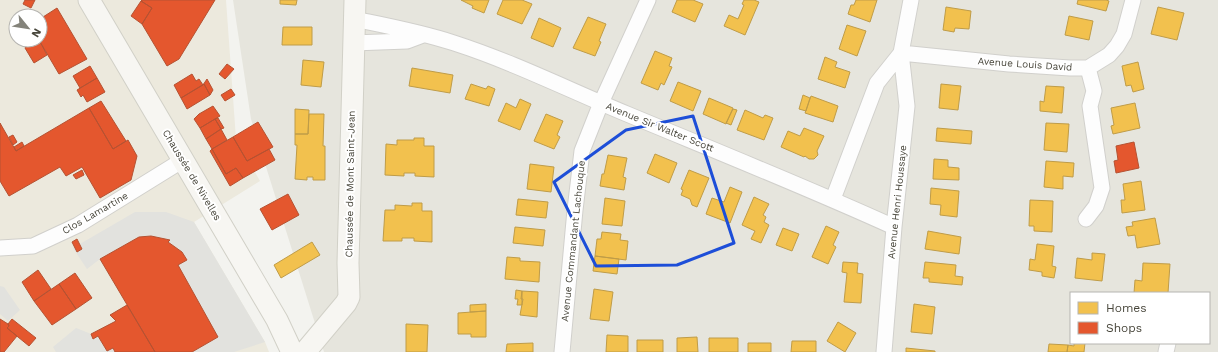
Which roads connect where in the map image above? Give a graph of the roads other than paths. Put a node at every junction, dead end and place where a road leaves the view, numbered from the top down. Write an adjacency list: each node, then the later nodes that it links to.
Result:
1 (88, 0): 11 (main road, Chaussée de Nivelles)
2 (648, 0): 10 (street, Avenue Commandant Lachouque)
3 (911, 0): 8 (street, Avenue Henri Houssaye)
4 (1133, 0): 9 (street)
5 (354, 10): 6 (street, Avenue Sir Walter Scott); 7 (main road, Chaussée de Mont Saint-Jean)
6 (423, 34): 7 (street); 10 (street, Avenue Sir Walter Scott)
7 (353, 43): 17 (main road, Chaussée de Mont Saint-Jean)
8 (901, 53): 9 (street, Avenue Louis David); 12 (street, Avenue Henri Houssaye); 14 (street, Avenue Henri Houssaye)
9 (1088, 68): 13 (street)
10 (601, 103): 12 (street, Avenue Sir Walter Scott); 18 (street, Avenue Commandant Lachouque)
11 (183, 160): 15 (street, Clos Lamartine); 16 (main road, Chaussée de Nivelles)
12 (833, 199): 14 (street, Avenue Sir Walter Scott)
13 (1086, 219)
14 (894, 227): 19 (street, Avenue Henri Houssaye)
15 (0, 248)
16 (292, 352)
17 (305, 352)
18 (562, 352)
19 (884, 352)

